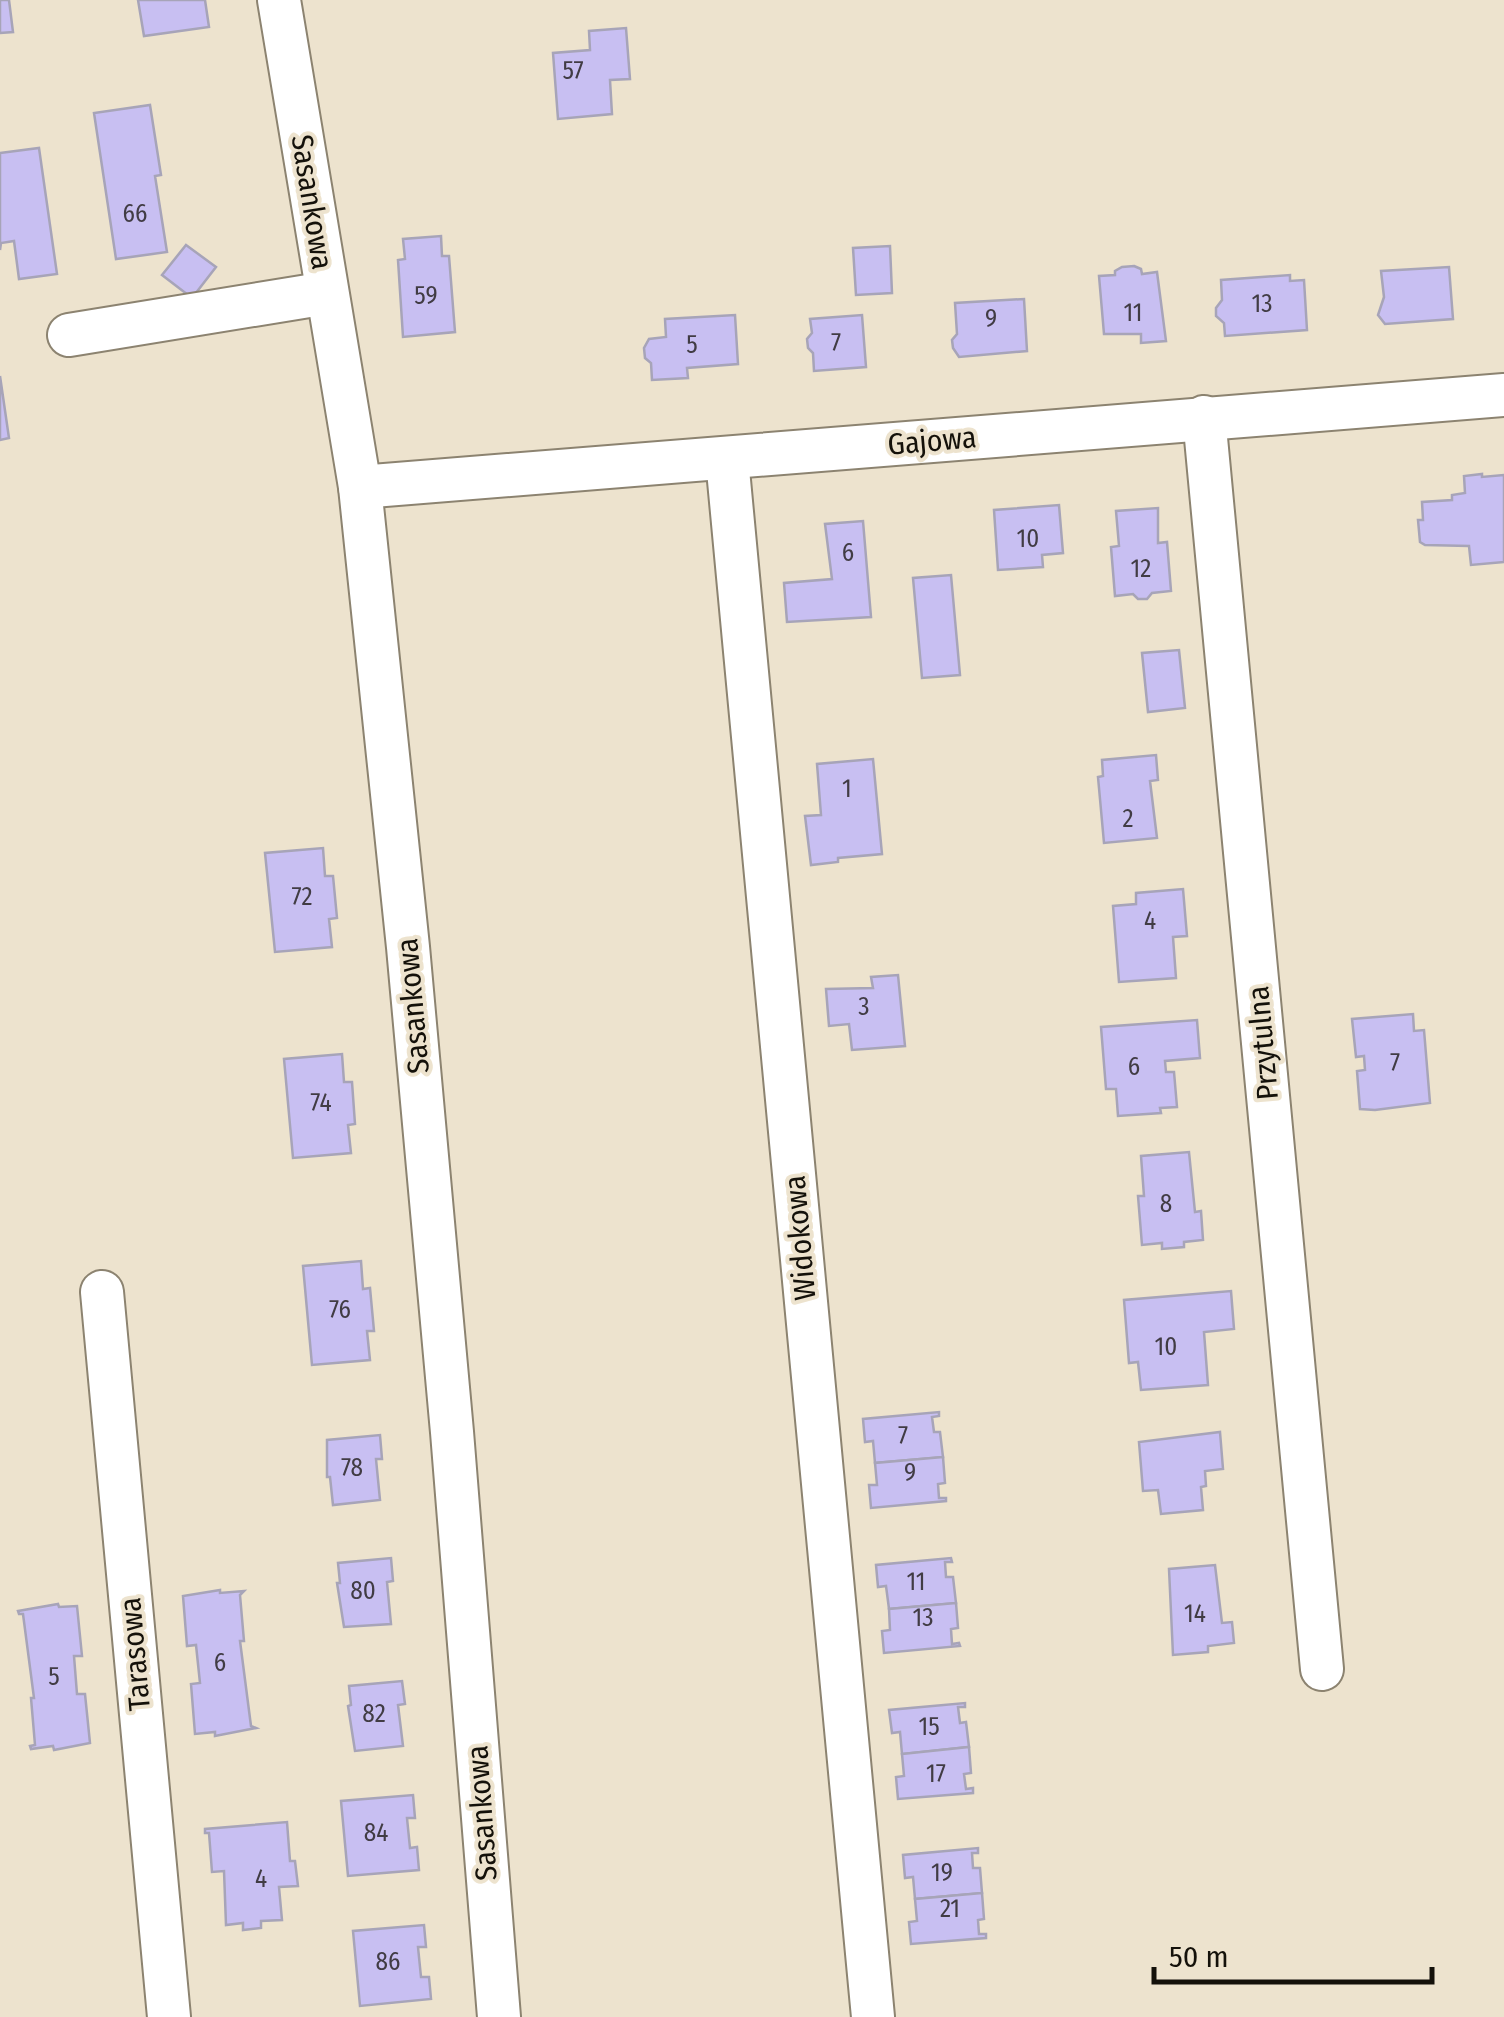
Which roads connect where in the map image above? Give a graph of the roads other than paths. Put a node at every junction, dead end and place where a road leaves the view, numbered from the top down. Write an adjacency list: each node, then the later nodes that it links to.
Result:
1 (279, 0): 2 (street, Sasankowa)
2 (327, 294): 3 (street); 7 (street, Sasankowa)
3 (69, 335)
4 (1504, 395): 5 (street, Gajowa)
5 (1204, 417): 6 (street, Gajowa); 9 (street, Przytulna)
6 (727, 460): 7 (street, Gajowa); 12 (street, Widokowa)
7 (360, 487): 11 (street, Sasankowa)
8 (102, 1292): 10 (street, Tarasowa)
9 (1322, 1670)
10 (169, 2017)
11 (498, 2017)
12 (873, 2017)

